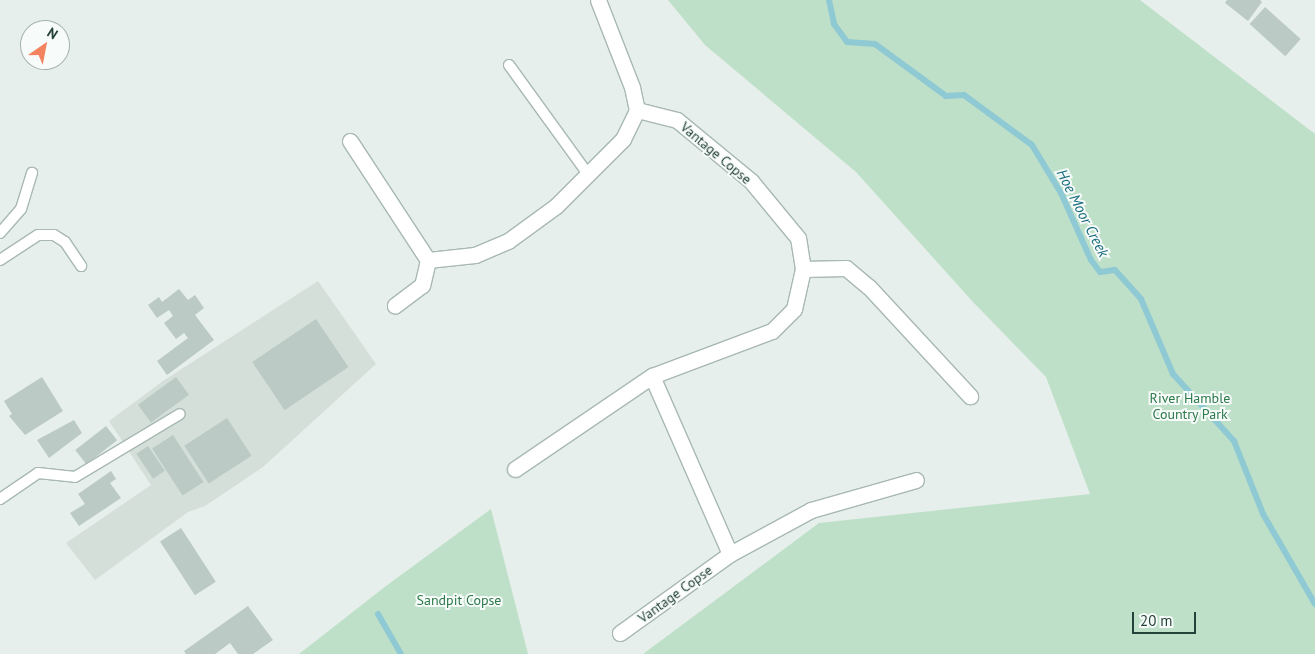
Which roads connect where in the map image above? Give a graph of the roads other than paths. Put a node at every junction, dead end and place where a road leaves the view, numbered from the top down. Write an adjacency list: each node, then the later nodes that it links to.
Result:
1 (598, 0): 3 (street)
2 (509, 65): 6 (lane)
3 (637, 110): 6 (street); 11 (street, Vantage Copse)
4 (350, 141): 9 (street)
5 (32, 174): 7 (lane)
6 (588, 174): 9 (street)
7 (0, 233)
8 (0, 260): 10 (lane)
9 (428, 260): 12 (street)
10 (81, 266)
11 (803, 269): 13 (street, Vantage Copse); 14 (street)
12 (395, 304)
13 (652, 376): 16 (street, Vantage Copse); 19 (street)
14 (970, 396)
15 (180, 414): 18 (lane)
16 (515, 469)
17 (916, 480): 19 (street, Vantage Copse)
18 (0, 499)
19 (730, 554): 20 (street, Vantage Copse)
20 (620, 633)

